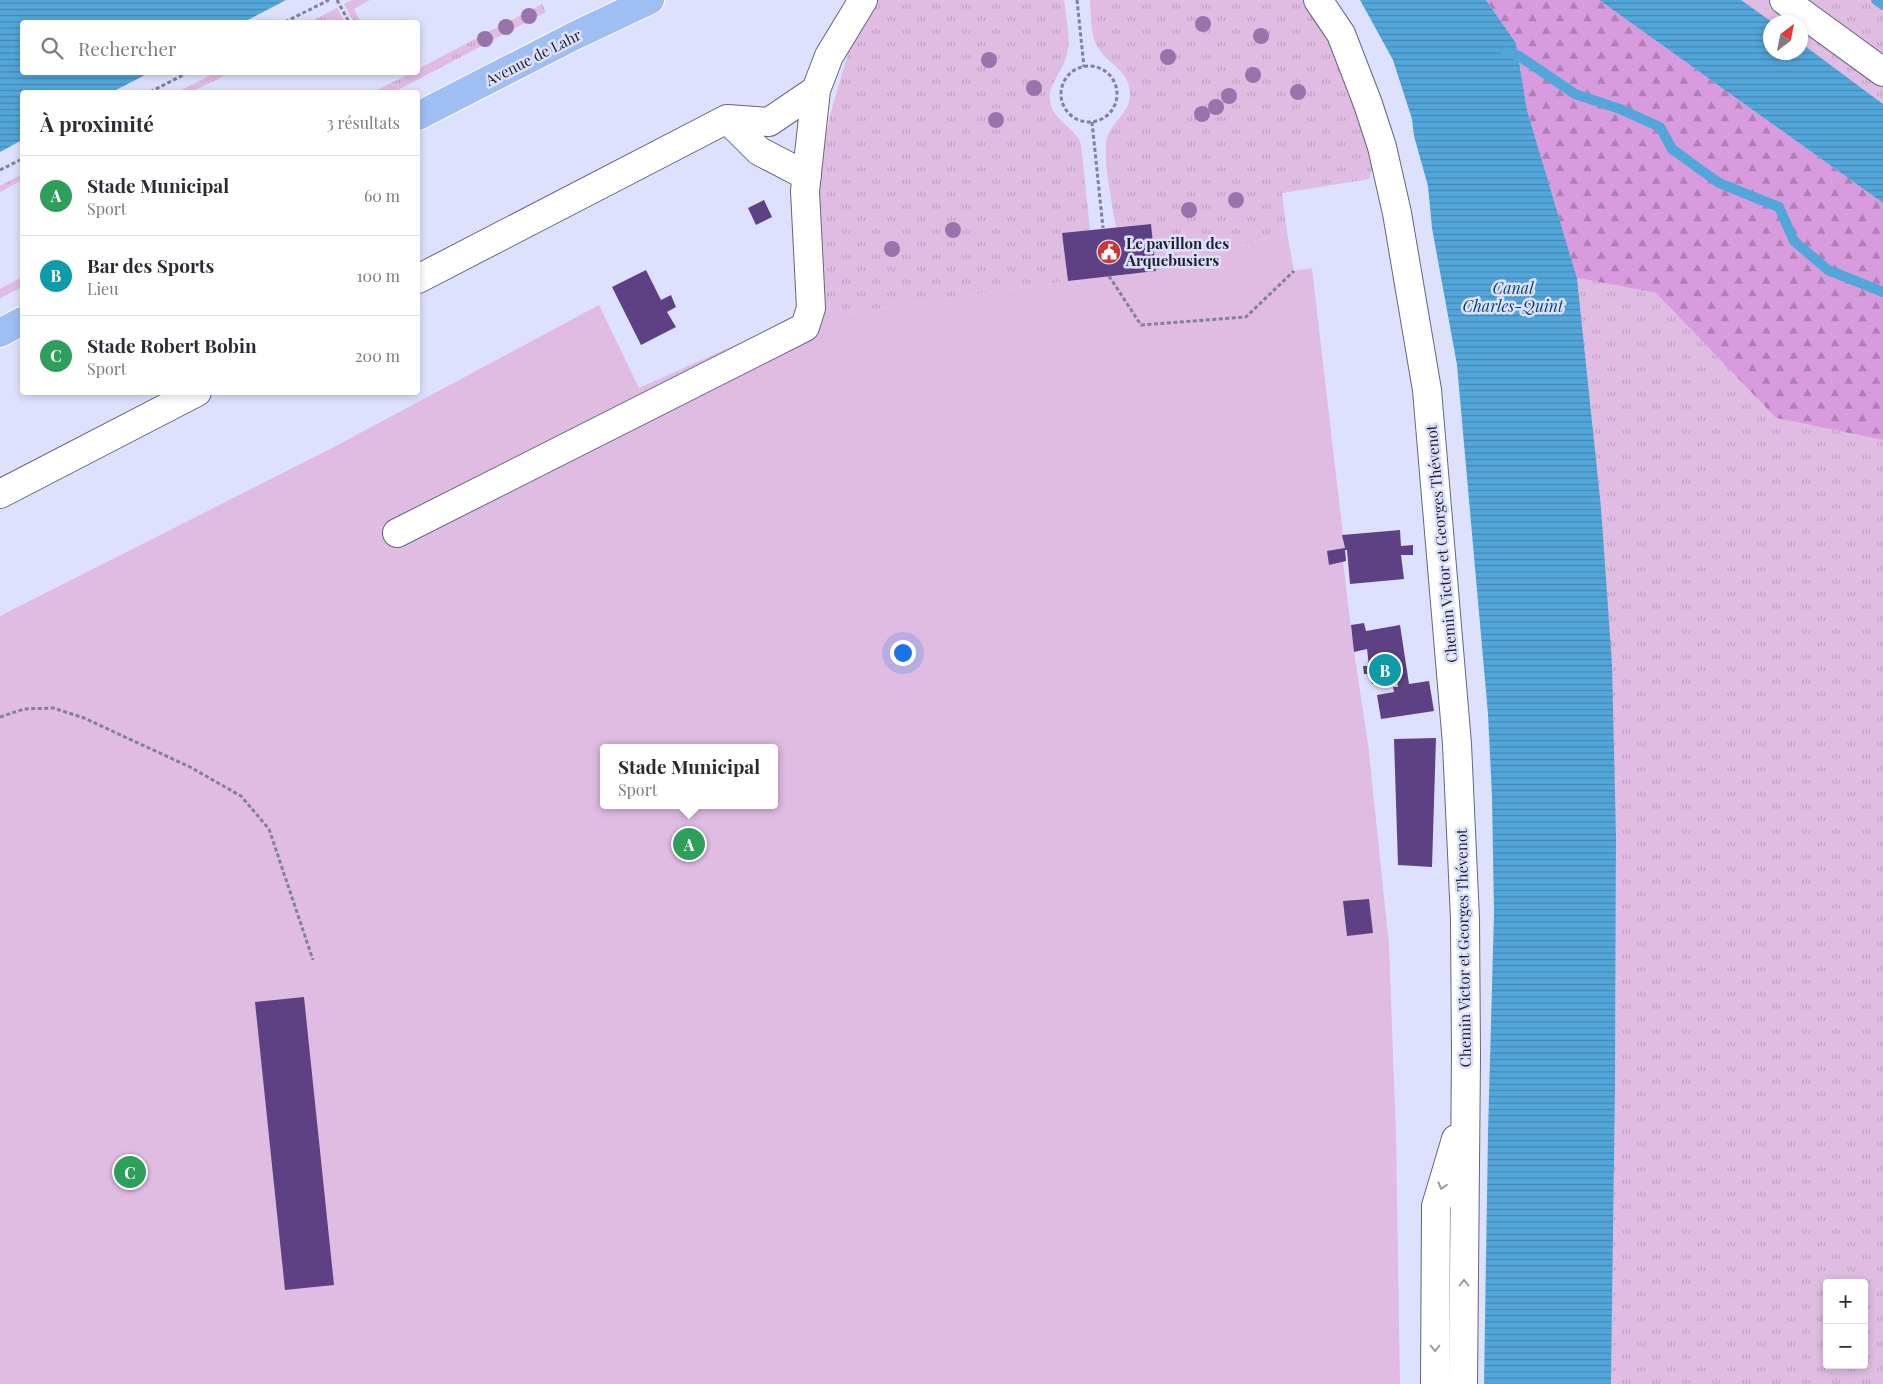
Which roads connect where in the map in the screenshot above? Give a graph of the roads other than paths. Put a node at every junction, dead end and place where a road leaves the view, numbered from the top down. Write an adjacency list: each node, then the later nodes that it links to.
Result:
1 (650, 0): 7 (main road, Avenue de Lahr)
2 (863, 0): 6 (street)
3 (1318, 0): 16 (street, Chemin Victor et Georges Thévenot)
4 (1784, 0): 5 (street)
5 (1883, 72)
6 (816, 90): 8 (street); 9 (street)
7 (420, 115)
8 (726, 119): 9 (street); 10 (street)
9 (807, 176): 15 (street)
10 (420, 278)
11 (20, 322): 12 (main road)
12 (0, 333)
13 (191, 395): 14 (street)
14 (0, 494)
15 (397, 533)
16 (1465, 1106): 17 (street, Chemin Victor et Georges Thévenot, one-way to 17); 18 (street, Chemin Victor et Georges Thévenot, one-way to 16)
17 (1435, 1384)
18 (1463, 1384)

